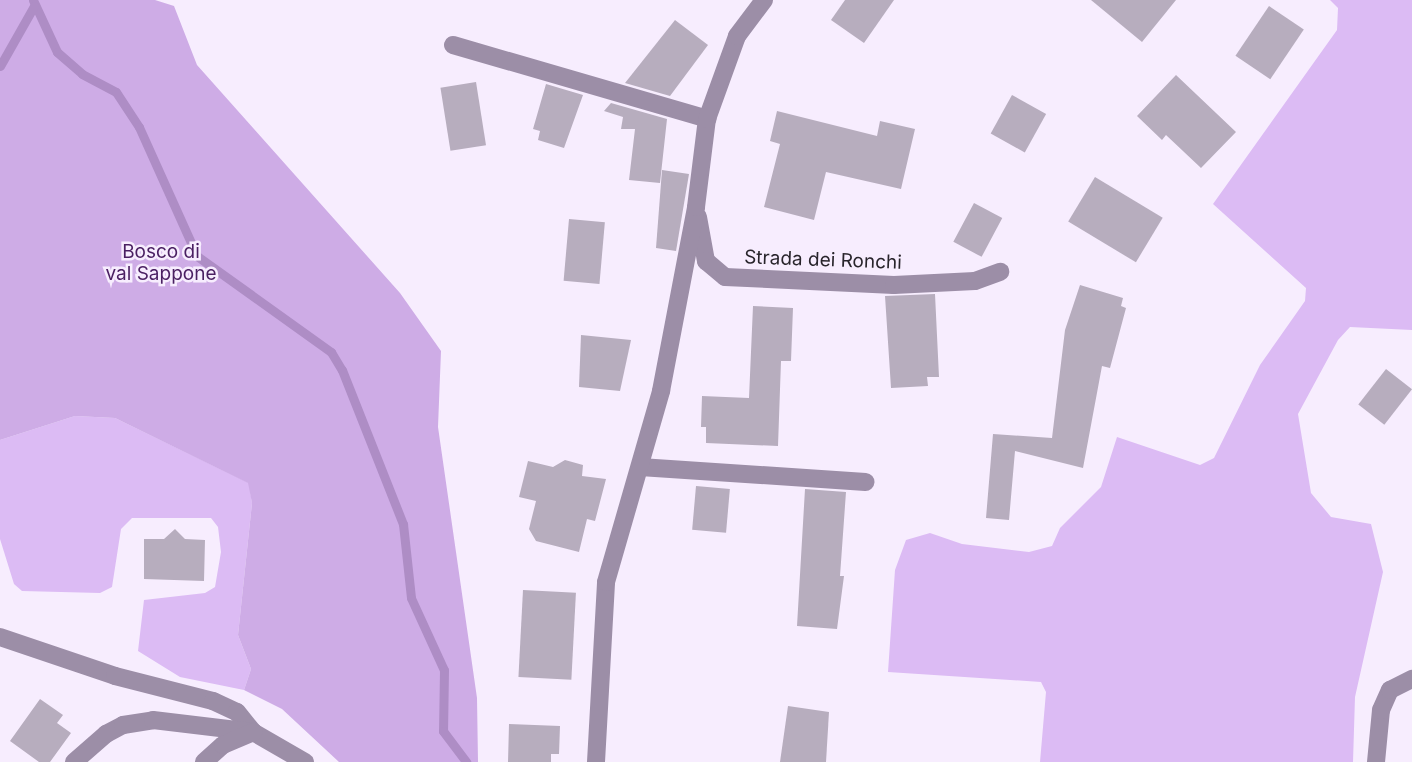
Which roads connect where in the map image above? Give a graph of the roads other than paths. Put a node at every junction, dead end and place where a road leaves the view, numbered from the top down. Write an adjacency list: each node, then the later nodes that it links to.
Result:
1 (764, 0): 3 (street, Strada dei Ronchi)
2 (453, 45): 3 (street)
3 (707, 120): 4 (street, Strada dei Ronchi)
4 (696, 207): 5 (street, Strada dei Ronchi); 6 (street, Strada dei Ronchi)
5 (1000, 272)
6 (640, 467): 7 (street); 14 (street, Strada dei Ronchi)
7 (866, 482)
8 (0, 637): 10 (street)
9 (1412, 679): 15 (street)
10 (253, 732): 11 (street); 12 (street); 13 (street)
11 (74, 762)
12 (204, 762)
13 (305, 762)
14 (596, 762)
15 (1376, 762)

